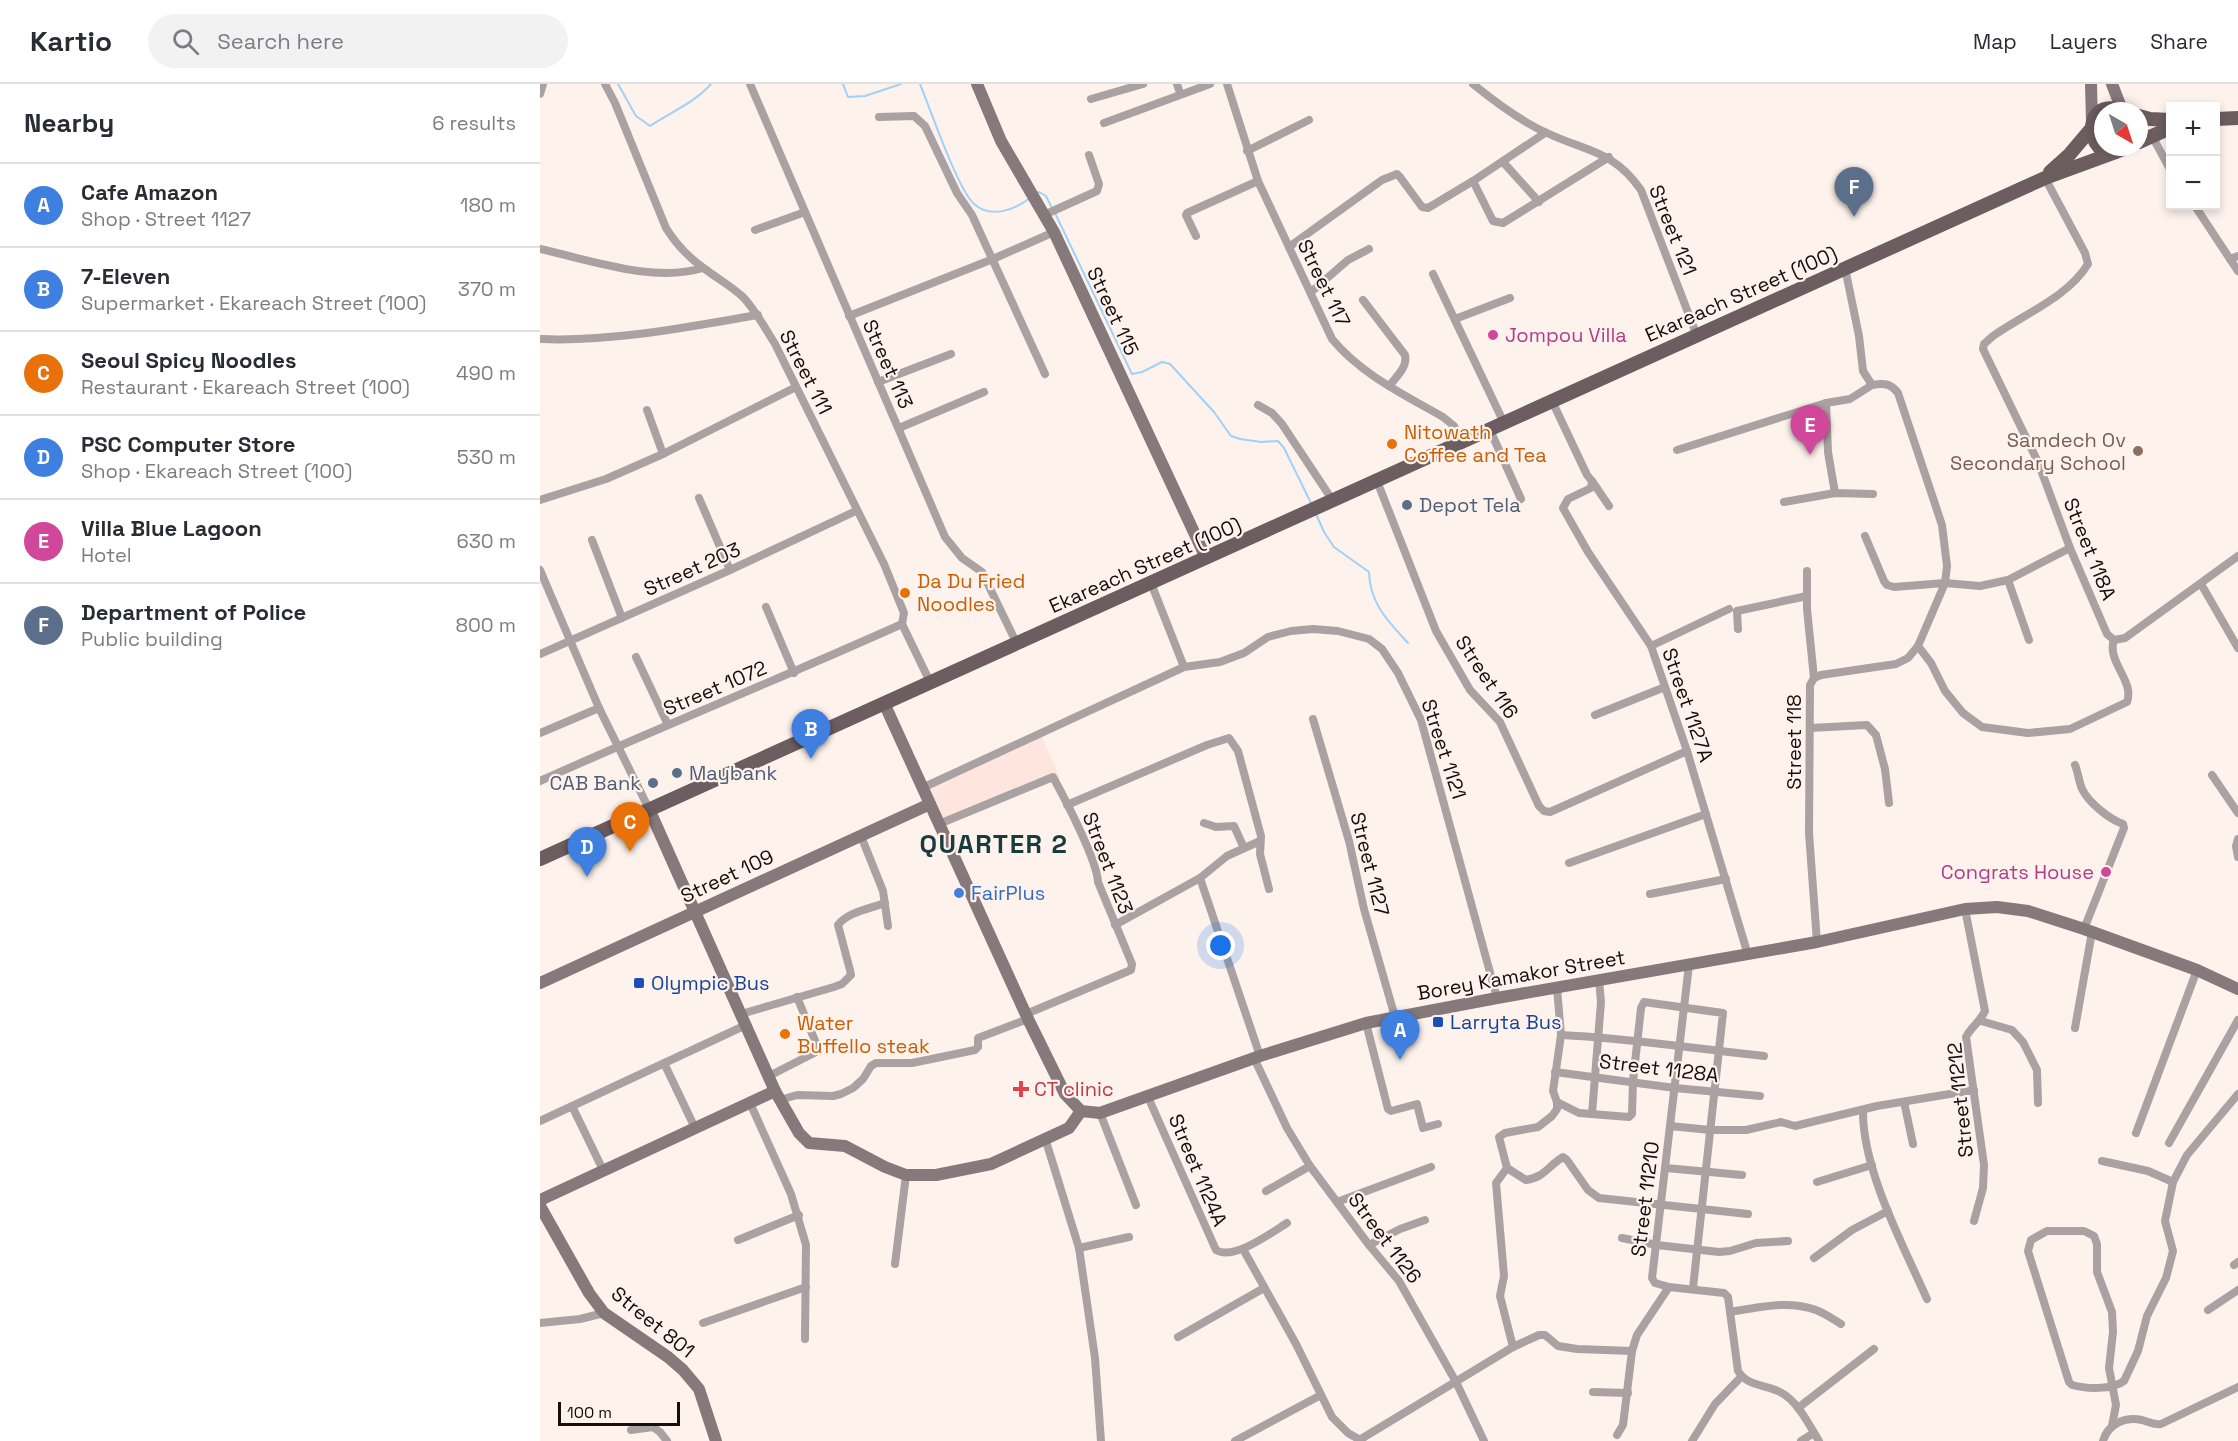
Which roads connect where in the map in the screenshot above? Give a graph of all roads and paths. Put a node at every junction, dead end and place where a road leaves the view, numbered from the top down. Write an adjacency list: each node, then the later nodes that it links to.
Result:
1 (543, 84): 13 (street)
2 (605, 84): 51 (street, Street 111)
3 (750, 84): 42 (street, Street 113)
4 (977, 84): 40 (main road, Street 115)
5 (1143, 84): 14 (street)
6 (1177, 84): 12 (street)
7 (1210, 84): 12 (street)
8 (1227, 84): 30 (street, Street 117)
9 (1473, 84): 26 (street, Street 121)
10 (2091, 84): 24 (main road)
11 (2112, 84): 15 (main road)
12 (1180, 93): 23 (street)
13 (540, 94)
14 (1091, 99)
15 (2120, 102)
16 (879, 117): 50 (street)
17 (2148, 117): 19 (main road)
18 (2238, 118): 20 (main road)
19 (2166, 119)
20 (2220, 119)
21 (1309, 120): 30 (street)
22 (2094, 122): 24 (main road)
23 (1104, 123)
24 (2092, 125): 29 (main road); 36 (main road)
25 (2166, 130): 27 (main road)
26 (1545, 133): 33 (street, Street 121); 34 (street)
27 (2152, 136): 28 (main road); 35 (street)
28 (2148, 138)
29 (2094, 141)
30 (1248, 152): 37 (street, Street 117)
31 (1089, 155): 40 (street)
32 (2103, 156): 36 (main road)
33 (1609, 157): 39 (street); 61 (street, Street 121)
34 (1503, 162): 38 (street); 39 (street)
35 (2166, 162)
36 (2044, 177): 52 (main road, Ekareach Street (100)); 93 (street, Street 118A)
37 (1258, 181): 45 (street); 46 (street, Street 117)
38 (1473, 181): 39 (street); 46 (street)
39 (1539, 202)
40 (1042, 210): 44 (main road, Street 115)
41 (2198, 210): 49 (street)
42 (805, 212): 43 (street); 59 (street, Street 113)
43 (755, 230)
44 (1054, 232): 50 (street); 95 (main road, Street 115)
45 (1196, 236)
46 (1289, 247): 55 (street, Street 117)
47 (540, 249): 51 (street)
48 (1369, 249): 55 (street)
49 (2234, 257): 53 (street)
50 (993, 259): 59 (street); 64 (street)
51 (703, 268): 58 (street, Street 111)
52 (1845, 268): 61 (main road, Ekareach Street (100)); 67 (street)
53 (2238, 271)
54 (1433, 274): 60 (street)
55 (1311, 292): 66 (street, Street 117)
56 (1510, 298): 60 (street)
57 (1363, 300): 66 (street)
58 (758, 315): 62 (street); 68 (street, Street 111)
59 (849, 316): 65 (street, Street 113)
60 (1455, 320): 74 (street)
61 (1697, 336): 70 (main road, Ekareach Street (100))
62 (540, 339)
63 (951, 354): 65 (street)
64 (1046, 374)
65 (878, 382): 75 (street, Street 113)
66 (1389, 386): 77 (street, Street 117)
67 (1872, 386): 71 (street); 101 (street, Street 118)
68 (796, 387): 79 (street); 90 (street, Street 111)
69 (984, 392): 75 (street)
70 (1552, 401): 74 (main road, Ekareach Street (100)); 81 (street)
71 (1826, 403): 78 (street); 82 (street)
72 (1258, 405): 88 (street)
73 (647, 410): 79 (street)
74 (1504, 423): 76 (main road, Ekareach Street (100))
75 (899, 428): 112 (street, Street 113)
76 (1490, 430): 77 (main road, Ekareach Street (100)); 85 (street)
77 (1462, 442): 80 (main road, Ekareach Street (100))
78 (1677, 450)
79 (663, 454): 86 (street)
80 (1377, 481): 88 (main road, Ekareach Street (100)); 131 (street, Street 116)
81 (1592, 481): 89 (street); 113 (street, Street 1127A)
82 (1835, 493): 83 (street); 87 (street)
83 (1873, 494)
84 (699, 498): 97 (street)
85 (1521, 499)
86 (540, 500)
87 (1784, 502)
88 (1328, 504): 95 (main road, Ekareach Street (100))
89 (1609, 506)
90 (856, 511): 97 (street, Street 203); 107 (street, Street 111)
91 (1864, 536): 101 (street)
92 (592, 540): 106 (street)
93 (2070, 548): 99 (street); 110 (street, Street 118A)
94 (2238, 556): 102 (street)
95 (1206, 558): 100 (main road, Ekareach Street (100))
96 (540, 570): 111 (street)
97 (730, 570): 106 (street, Street 203)
98 (1807, 572): 103 (street)
99 (2008, 580): 101 (street); 109 (street)
100 (1151, 583): 112 (main road, Ekareach Street (100)); 118 (street)
101 (1945, 583): 114 (street, Street 118)
102 (2202, 584): 110 (street); 115 (street)
103 (1807, 596): 108 (street); 120 (street)
104 (766, 607): 119 (street)
105 (1729, 609): 113 (street)
106 (622, 618): 111 (street, Street 203)
107 (902, 624): 119 (street, Street 1072); 121 (street, Street 111)
108 (1738, 629)
109 (2029, 640)
110 (2114, 640): 114 (street)
111 (569, 642): 116 (street, Street 203); 124 (street)
112 (1017, 644): 121 (main road, Ekareach Street (100))
113 (1651, 646): 122 (street, Street 1127A)
114 (1918, 646): 120 (street, Street 118)
115 (2238, 648)
116 (540, 654)
117 (636, 657): 127 (street)
118 (1184, 667): 135 (street, Street 1121); 170 (street, Street 1121)
119 (794, 673): 127 (street, Street 1072)
120 (1814, 678): 128 (street, Street 118)
121 (930, 682): 123 (main road, Ekareach Street (100))
122 (1665, 687): 125 (street); 131 (street, Street 1127A)
123 (884, 704): 135 (main road); 139 (main road, Ekareach Street (100))
124 (599, 708): 129 (street); 130 (street)
125 (1595, 715)
126 (1312, 719): 173 (street, Street 1127)
127 (668, 725): 130 (street, Street 1072)
128 (1810, 728): 136 (street); 161 (street, Street 118)
129 (540, 733)
130 (618, 746): 134 (street, Street 1072); 139 (street)
131 (1687, 751): 141 (street, Street 1127A)
132 (2075, 765): 160 (street)
133 (2212, 775): 140 (street)
134 (540, 781)
135 (922, 788): 137 (main road)
136 (1889, 803)
137 (930, 804): 143 (main road); 144 (main road, Street 109)
138 (1067, 805): 143 (street, Street 1123); 146 (street); 158 (street, Street 1123)
139 (649, 809): 149 (main road, Ekareach Street (100)); 157 (main road)
140 (2238, 813)
141 (1707, 814): 150 (street); 152 (street, Street 1127A)
142 (1204, 823): 147 (street)
143 (939, 824): 172 (main road)
144 (861, 836): 155 (street); 157 (main road, Street 109)
145 (2238, 839): 148 (street)
146 (1260, 841): 147 (street); 153 (street)
147 (1244, 848): 151 (street)
148 (2238, 857)
149 (540, 859)
150 (1569, 863)
151 (1200, 878): 158 (street); 185 (street, Street 1126)
152 (1726, 879): 154 (street); 162 (street, Street 1127A)
153 (1269, 889)
154 (1650, 894)
155 (885, 903): 159 (street); 169 (street)
156 (1965, 909): 160 (main road, Borey Kamakor Street); 161 (main road, Borey Kamakor Street); 176 (street, Street 11212)
157 (695, 912): 166 (main road, Street 109); 174 (main road)
158 (1115, 925): 172 (street, Street 1123)
159 (888, 926)
160 (2088, 930): 164 (main road, Borey Kamakor Street); 178 (street)
161 (1817, 942): 162 (main road, Borey Kamakor Street)
162 (1748, 954): 163 (main road, Borey Kamakor Street)
163 (1689, 966): 165 (main road, Borey Kamakor Street); 171 (street, Street 11210)
164 (2197, 970): 168 (main road, Borey Kamakor Street); 212 (street)
165 (1599, 980): 167 (main road, Borey Kamakor Street); 180 (street)
166 (540, 983)
167 (1557, 988): 170 (main road, Borey Kamakor Street); 179 (street)
168 (2238, 988)
169 (797, 997): 174 (street); 188 (street)
170 (1497, 998): 173 (main road, Borey Kamakor Street)
171 (1685, 1008): 181 (street); 182 (street, Street 11210); 183 (street)
172 (1027, 1017): 195 (street, Street 1123); 204 (main road)
173 (1395, 1017): 177 (main road, Borey Kamakor Street)
174 (743, 1020): 186 (street); 188 (main road)
175 (2238, 1020): 214 (street)
176 (1981, 1021): 192 (street, Street 11212); 201 (street)
177 (1366, 1023): 185 (main road, Borey Kamakor Street); 208 (street)
178 (2075, 1028)
179 (1561, 1035): 180 (street); 187 (street)
180 (1599, 1037): 181 (street); 189 (street)
181 (1639, 1041): 182 (street); 190 (street)
182 (1680, 1048): 183 (street); 191 (street, Street 11210)
183 (1718, 1052): 184 (street); 193 (street)
184 (1764, 1056)
185 (1257, 1057): 197 (main road, Borey Kamakor Street); 217 (street, Street 1126)
186 (664, 1063): 202 (street); 210 (street)
187 (1555, 1072): 189 (street, Street 1128A); 198 (street)
188 (769, 1076): 195 (main road)
189 (1594, 1078): 190 (street, Street 1128A); 206 (street)
190 (1633, 1081): 191 (street, Street 1128A); 206 (street)
191 (1675, 1088): 193 (street, Street 1128A); 209 (street, Street 11210)
192 (1974, 1090): 199 (street); 239 (street, Street 11212)
193 (1714, 1091): 196 (street, Street 1128A); 211 (street)
194 (2238, 1094): 227 (street)
195 (778, 1096): 200 (main road); 224 (main road)
196 (1760, 1096)
197 (1148, 1097): 205 (main road, Borey Kamakor Street); 248 (street, Street 1124A)
198 (1557, 1102): 206 (street); 220 (street)
199 (1904, 1102): 203 (street); 215 (street)
200 (750, 1103): 210 (main road); 237 (street)
201 (2038, 1103)
202 (572, 1106): 207 (street); 222 (street)
203 (1863, 1110): 211 (street); 218 (street)
204 (1081, 1112): 205 (main road, Borey Kamakor Street); 213 (main road)
205 (1100, 1113): 232 (street)
206 (1592, 1114)
207 (540, 1121)
208 (1438, 1124)
209 (1670, 1126): 211 (street); 221 (street, Street 11210)
210 (695, 1128): 222 (main road)
211 (1710, 1130): 223 (street)
212 (2136, 1133)
213 (1045, 1138): 224 (main road); 247 (street)
214 (2169, 1143)
215 (1913, 1144)
216 (2102, 1161): 227 (street)
217 (1310, 1166): 228 (street); 230 (street, Street 1126)
218 (1872, 1166): 226 (street); 235 (street)
219 (1431, 1167): 230 (street)
220 (1507, 1168): 231 (street); 266 (street)
221 (1666, 1168): 223 (street); 231 (street, Street 11210)
222 (603, 1170): 229 (main road)
223 (1706, 1172): 225 (street); 234 (street)
224 (906, 1175): 251 (street)
225 (1742, 1175)
226 (1817, 1182)
227 (2173, 1182): 271 (street)
228 (1266, 1191)
229 (540, 1200)
230 (1337, 1202): 245 (street, Street 1126)
231 (1662, 1203): 234 (street); 246 (street, Street 11210)
232 (1136, 1205)
233 (540, 1206): 260 (main road, Street 801)
234 (1702, 1210): 236 (street); 249 (street)
235 (1888, 1210): 250 (street); 257 (street)
236 (1748, 1214)
237 (799, 1215): 243 (street); 252 (street)
238 (1425, 1220): 245 (street)
239 (1974, 1221)
240 (1287, 1223): 248 (street)
241 (1129, 1237): 247 (street)
242 (1622, 1238): 246 (street)
243 (738, 1240)
244 (1788, 1241): 249 (street)
245 (1369, 1245): 270 (street, Street 1126)
246 (1657, 1245): 249 (street); 253 (street, Street 11210)
247 (1079, 1248): 284 (street)
248 (1243, 1249): 254 (street)
249 (1697, 1250): 255 (street)
250 (1814, 1258)
251 (896, 1264)
252 (806, 1287): 262 (street); 265 (street)
253 (1669, 1287): 255 (street); 268 (street)
254 (1263, 1288): 264 (street); 275 (street)
255 (1693, 1288): 259 (street)
256 (2238, 1290): 258 (street)
257 (1927, 1299)
258 (2208, 1310)
259 (1730, 1312): 263 (street); 269 (street)
260 (604, 1313): 261 (street); 283 (main road, Street 801)
261 (540, 1323)
262 (703, 1323)
263 (1841, 1324)
264 (1178, 1338)
265 (805, 1339)
266 (1513, 1347): 268 (street); 270 (street)
267 (1874, 1349): 276 (street)
268 (1632, 1351): 274 (street)
269 (1742, 1377): 276 (street); 287 (street)
270 (1456, 1382): 281 (street); 286 (street, Street 1126)
271 (2112, 1386): 271 (street); 277 (street)
272 (2238, 1387): 277 (street)
273 (1593, 1392): 274 (street)
274 (1628, 1393): 280 (street)
275 (1321, 1395): 281 (street); 285 (street)
276 (1798, 1408): 279 (street)
277 (2112, 1426): 290 (street)
278 (631, 1430): 282 (street)
279 (1814, 1432): 288 (street); 289 (street)
280 (1617, 1434)
281 (1361, 1440)
282 (667, 1441)
283 (716, 1441)
284 (1101, 1441)
285 (1235, 1441)
286 (1484, 1441)
287 (1692, 1441)
288 (1801, 1441)
289 (1819, 1441)
290 (2103, 1441)

